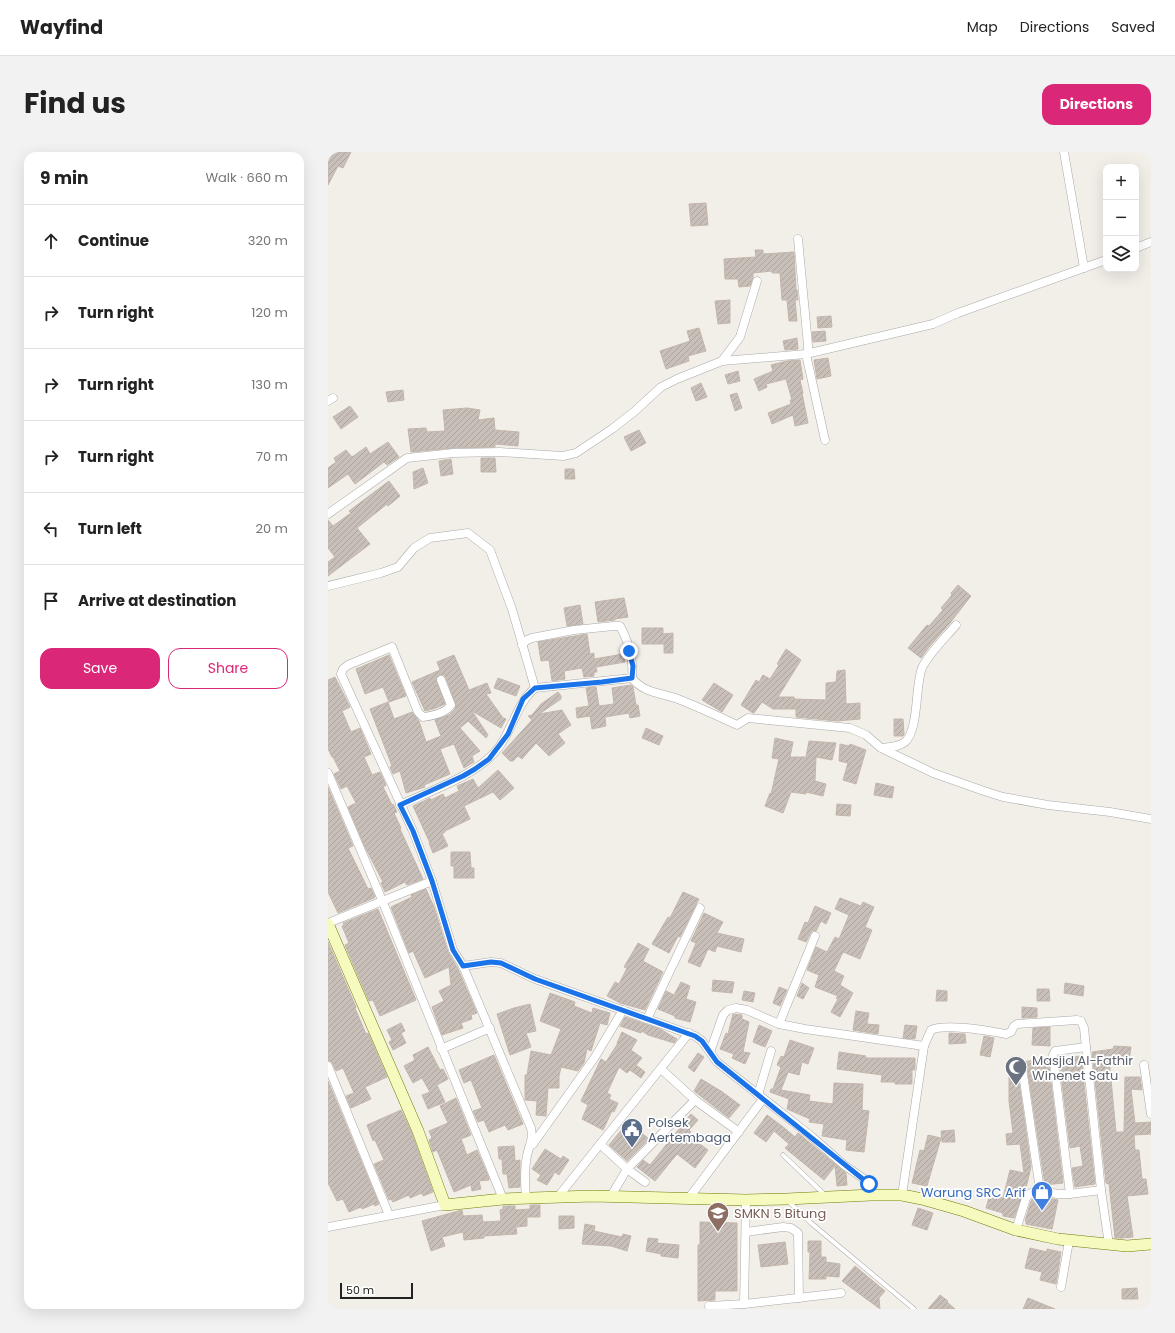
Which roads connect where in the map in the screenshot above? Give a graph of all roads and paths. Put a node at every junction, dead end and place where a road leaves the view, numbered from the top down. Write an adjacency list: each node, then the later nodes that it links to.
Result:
1 (1064, 152): 6 (street)
2 (798, 239): 8 (street)
3 (1151, 242): 4 (street)
4 (1139, 247)
5 (1103, 261): 6 (street)
6 (1084, 268): 8 (street)
7 (757, 281): 9 (street)
8 (806, 354): 9 (street); 10 (street)
9 (722, 361): 11 (street)
10 (824, 440)
11 (328, 514)
12 (328, 586): 14 (street)
13 (956, 625): 18 (street)
14 (522, 645): 15 (street); 17 (street)
15 (632, 678): 17 (street); 18 (street)
16 (441, 680): 20 (street)
17 (535, 688): 20 (street)
18 (881, 748): 21 (street)
19 (328, 773): 23 (street)
20 (400, 805): 22 (street)
21 (1151, 818)
22 (432, 881): 23 (street); 27 (street)
23 (382, 900): 25 (street); 35 (street)
24 (700, 908): 29 (street)
25 (328, 924): 64 (street)
26 (815, 936): 30 (street)
27 (463, 966): 28 (street); 31 (street)
28 (623, 1010): 29 (street); 47 (street)
29 (647, 1019): 32 (street)
30 (779, 1024): 33 (street); 36 (street)
31 (490, 1028): 35 (street); 47 (street)
32 (689, 1033): 36 (street); 41 (street)
33 (924, 1046): 34 (street); 55 (street)
34 (1086, 1047): 52 (street); 53 (street)
35 (441, 1049): 61 (street)
36 (710, 1052): 42 (street)
37 (771, 1052): 42 (street)
38 (1144, 1065): 44 (street)
39 (328, 1066): 65 (street)
40 (1022, 1067): 51 (street)
41 (661, 1069): 43 (street); 46 (street)
42 (760, 1097): 45 (street); 54 (street)
43 (695, 1100): 45 (street); 49 (street)
44 (1151, 1114)
45 (739, 1132): 60 (street)
46 (600, 1144): 49 (street); 59 (street)
47 (529, 1149): 58 (street)
48 (783, 1155): 57 (lane)
49 (627, 1169): 50 (street); 56 (street)
50 (645, 1182)
51 (1040, 1190): 53 (street); 67 (street)
52 (1101, 1190): 53 (street); 70 (street)
53 (1070, 1194)
54 (871, 1195): 55 (street); 57 (street)
55 (902, 1195): 67 (street)
56 (611, 1196): 59 (street); 60 (street)
57 (827, 1197): 62 (street)
58 (526, 1198): 59 (street); 61 (street)
59 (557, 1198)
60 (689, 1198): 63 (street)
61 (503, 1199): 64 (street)
62 (787, 1199): 63 (street); 77 (lane)
63 (746, 1200): 68 (street)
64 (445, 1205): 65 (street)
65 (389, 1215): 66 (street)
66 (329, 1226)
67 (1016, 1230): 69 (street)
68 (746, 1232): 74 (street); 75 (street)
69 (1069, 1241): 70 (street); 72 (street)
70 (1109, 1244): 71 (street)
71 (1151, 1244)
72 (1061, 1287)
73 (841, 1293): 74 (street)
74 (799, 1298): 75 (street)
75 (744, 1304): 76 (street)
76 (709, 1306)
77 (914, 1309)

